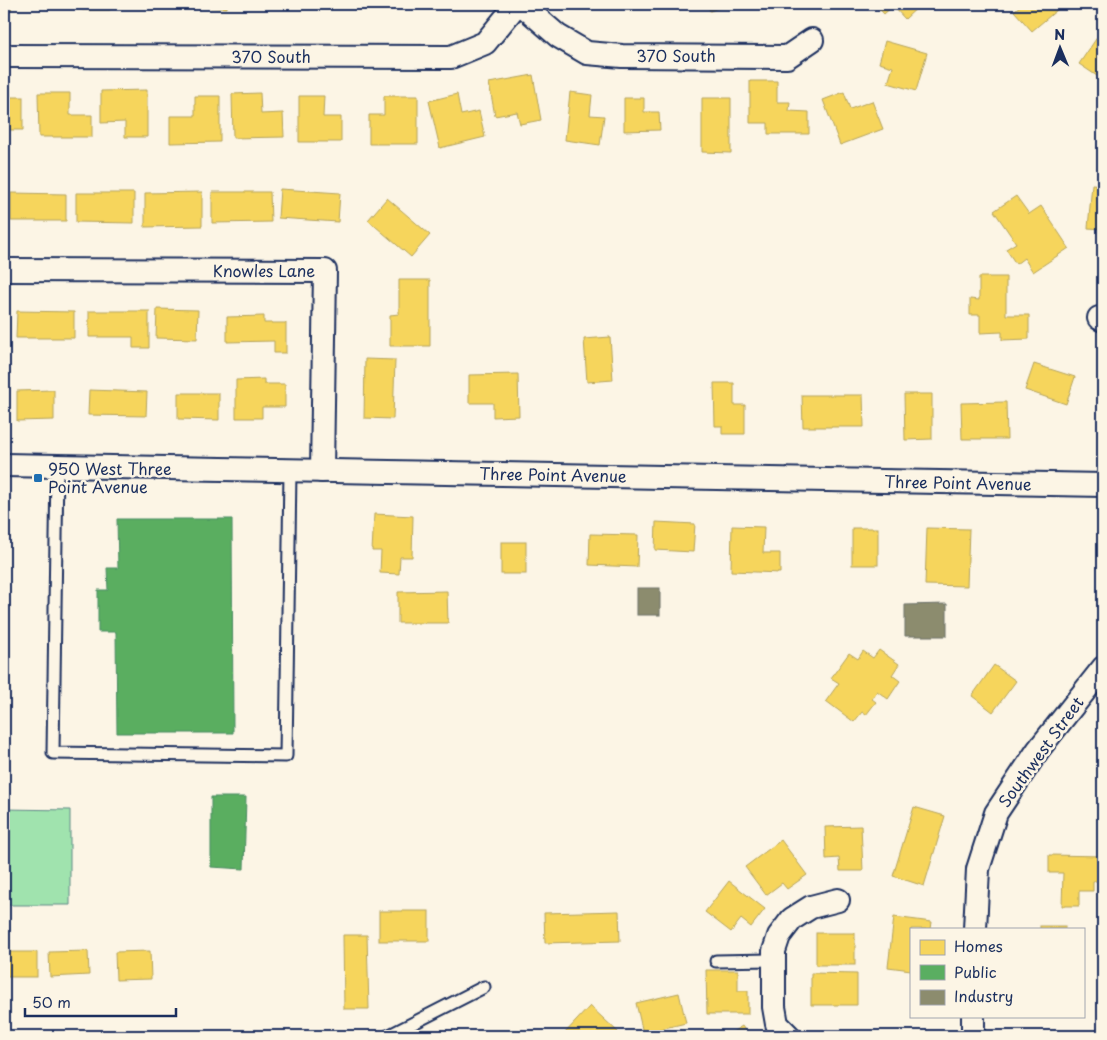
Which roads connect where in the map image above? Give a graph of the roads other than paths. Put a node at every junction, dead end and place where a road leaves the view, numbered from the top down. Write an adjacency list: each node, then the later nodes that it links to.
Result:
1 (519, 4): 2 (street, 370 South); 3 (street, 370 South)
2 (812, 40)
3 (4, 56)
4 (4, 270): 8 (street, Knowles Lane)
5 (4, 465): 6 (street, Three Point Avenue)
6 (57, 466): 7 (street, Three Point Avenue); 7 (lane)
7 (290, 470): 8 (street, Three Point Avenue)
8 (322, 471): 9 (street, Three Point Avenue)
9 (1103, 485)
10 (1103, 668): 12 (street, Southwest Street)
11 (838, 900): 13 (street)
12 (975, 928)
13 (774, 960): 14 (lane); 18 (street)
14 (716, 961)
15 (484, 987): 17 (lane)
16 (973, 1018): 19 (street)
17 (388, 1036)
18 (789, 1036)
19 (973, 1036)

